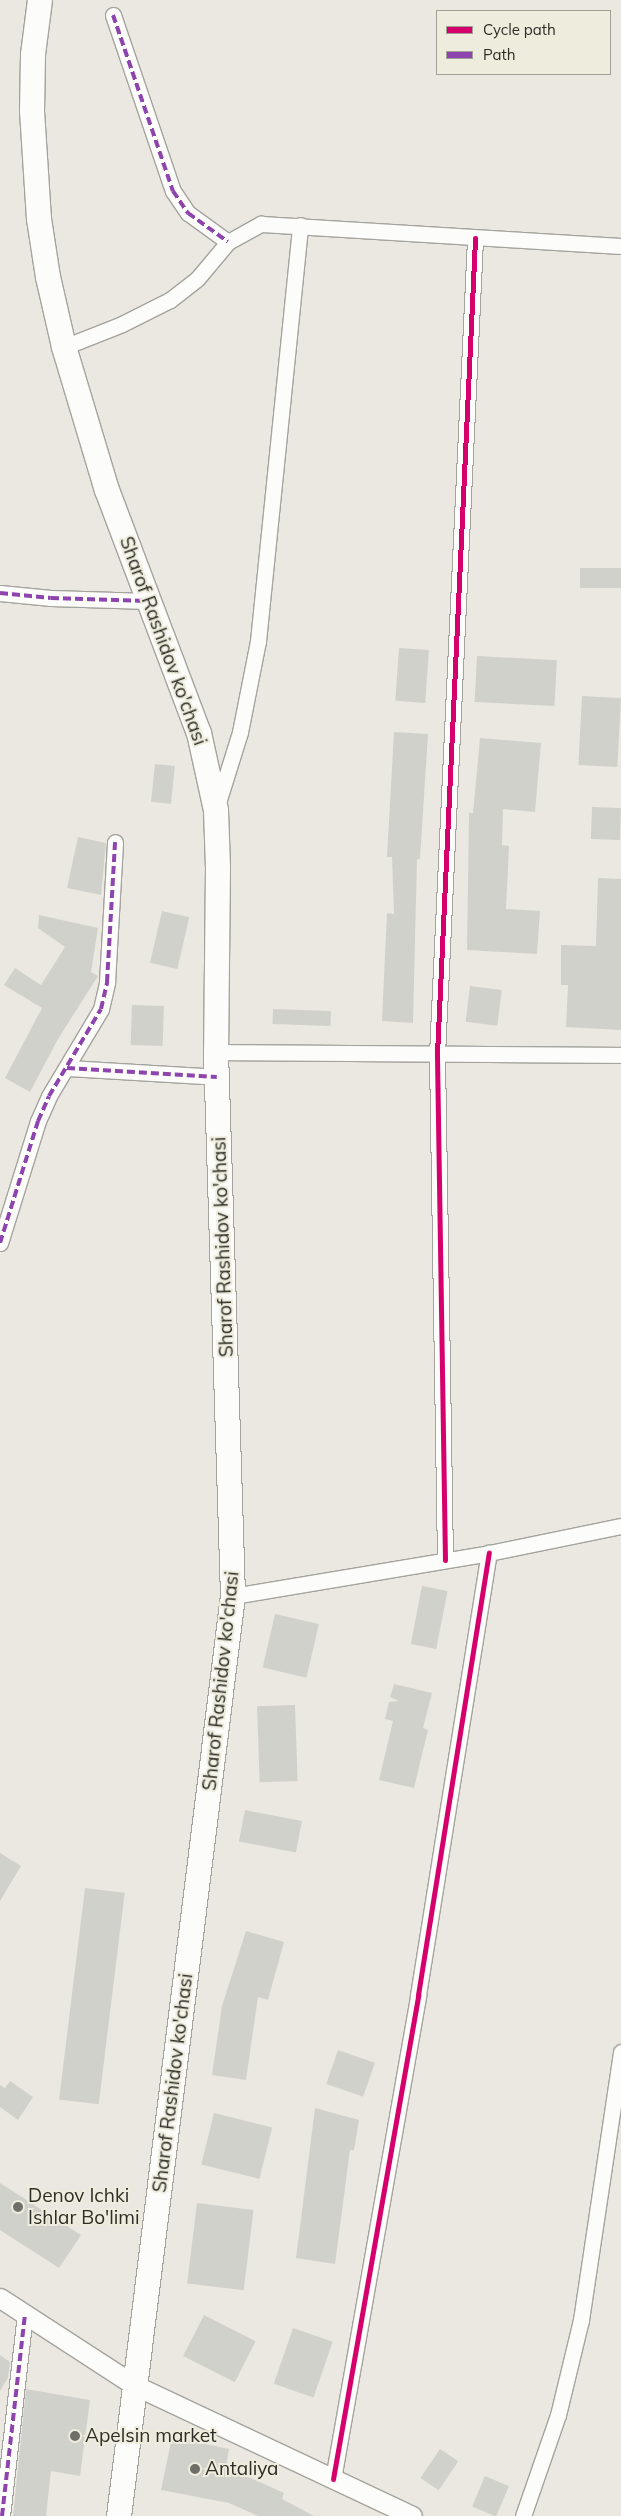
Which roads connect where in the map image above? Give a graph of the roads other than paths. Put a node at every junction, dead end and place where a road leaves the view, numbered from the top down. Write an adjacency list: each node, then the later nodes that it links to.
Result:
1 (40, 0): 7 (main road, Sharof Rashidov ko'chasi)
2 (113, 15): 5 (street)
3 (300, 226): 4 (street); 5 (street); 10 (street)
4 (475, 238): 6 (street); 13 (street)
5 (228, 242): 7 (street)
6 (621, 246)
7 (64, 347): 9 (main road, Sharof Rashidov ko'chasi)
8 (0, 593): 9 (street)
9 (148, 600): 10 (main road, Sharof Rashidov ko'chasi)
10 (216, 810): 12 (main road, Sharof Rashidov ko'chasi)
11 (115, 842): 15 (street)
12 (216, 1052): 13 (street); 16 (main road, Sharof Rashidov ko'chasi)
13 (437, 1054): 14 (street); 20 (street)
14 (621, 1056)
15 (67, 1068): 16 (street); 17 (street)
16 (217, 1076): 21 (main road, Sharof Rashidov ko'chasi)
17 (0, 1243)
18 (621, 1526): 19 (street)
19 (489, 1553): 20 (street); 27 (street)
20 (445, 1560): 21 (street)
21 (234, 1596): 25 (main road, Sharof Rashidov ko'chasi)
22 (621, 2052): 31 (street)
23 (0, 2298): 24 (street)
24 (25, 2314): 25 (street); 26 (street)
25 (134, 2385): 27 (street); 29 (main road, Sharof Rashidov ko'chasi)
26 (4, 2454): 28 (street)
27 (333, 2479): 30 (street)
28 (2, 2516)
29 (119, 2516)
30 (412, 2516)
31 (523, 2516)

